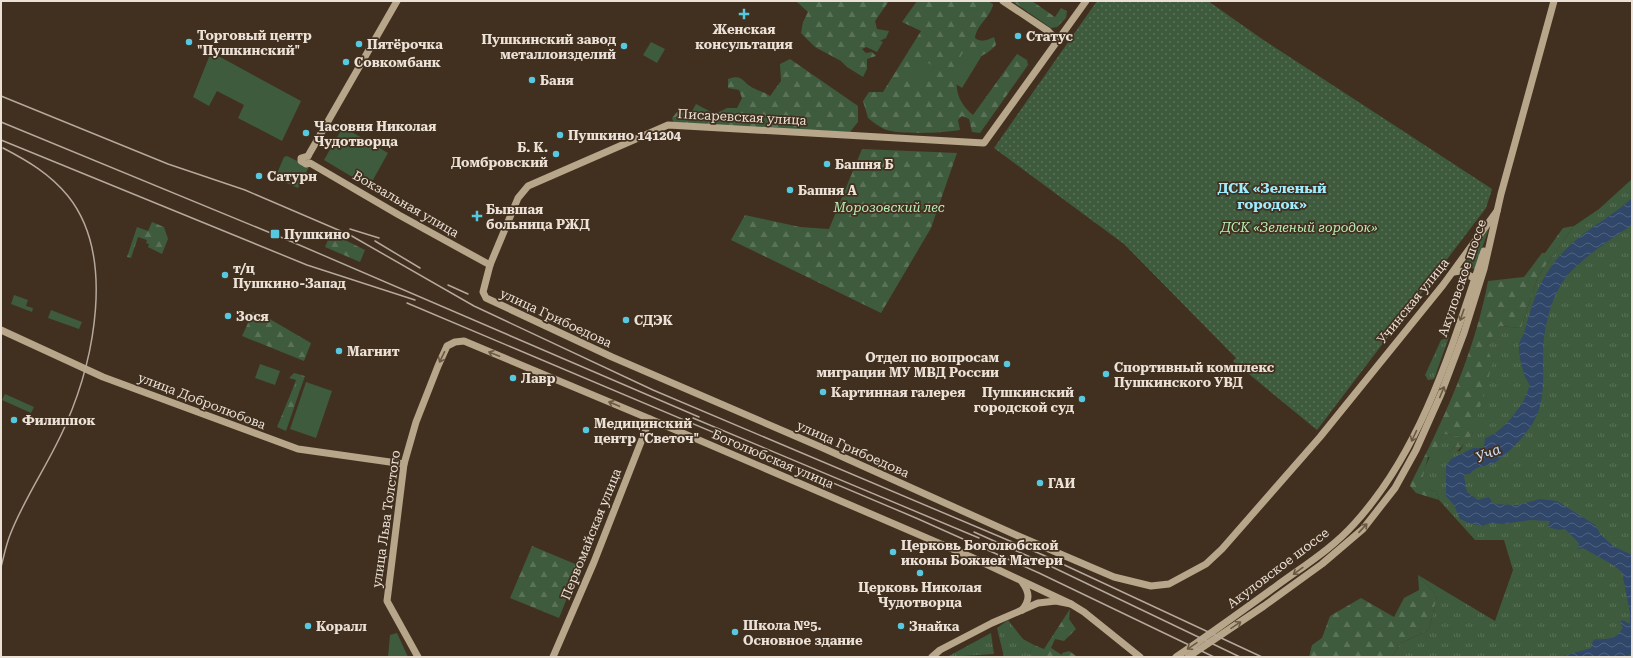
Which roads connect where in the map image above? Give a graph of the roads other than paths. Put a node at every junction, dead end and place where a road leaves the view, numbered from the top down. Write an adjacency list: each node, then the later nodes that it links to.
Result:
1 (398, 1): 7 (street, Вокзальная улица)
2 (1003, 1): 5 (street)
3 (1086, 1): 5 (street)
4 (1554, 1): 6 (street, Учинская улица)
5 (1058, 40): 7 (street, Писаревская улица)
6 (1497, 211): 8 (street, Учинская улица); 9 (street, Акуловское шоссе)
7 (490, 265): 14 (street, улица Грибоедова)
8 (1454, 272): 9 (street); 14 (street, Учинская улица)
9 (1477, 280): 18 (street, Акуловское шоссе, one-way to 9); 23 (street, Акуловское шоссе, one-way to 23)
10 (1, 330): 13 (street, улица Добролюбова)
11 (464, 341): 12 (street, Боголюбская улица, one-way to 11); 13 (street, улица Льва Толстого, one-way to 13)
12 (650, 419): 15 (street, Боголюбская улица); 20 (street, Первомайская улица)
13 (404, 464): 19 (street, улица Льва Толстого)
14 (1235, 534)
15 (1022, 582): 16 (street, Боголюбская улица); 17 (street)
16 (1071, 604): 17 (street); 22 (street, Боголюбская улица)
17 (1021, 611): 21 (street)
18 (1190, 656)
19 (418, 657)
20 (553, 657)
21 (932, 657)
22 (1140, 657)
23 (1176, 657)

